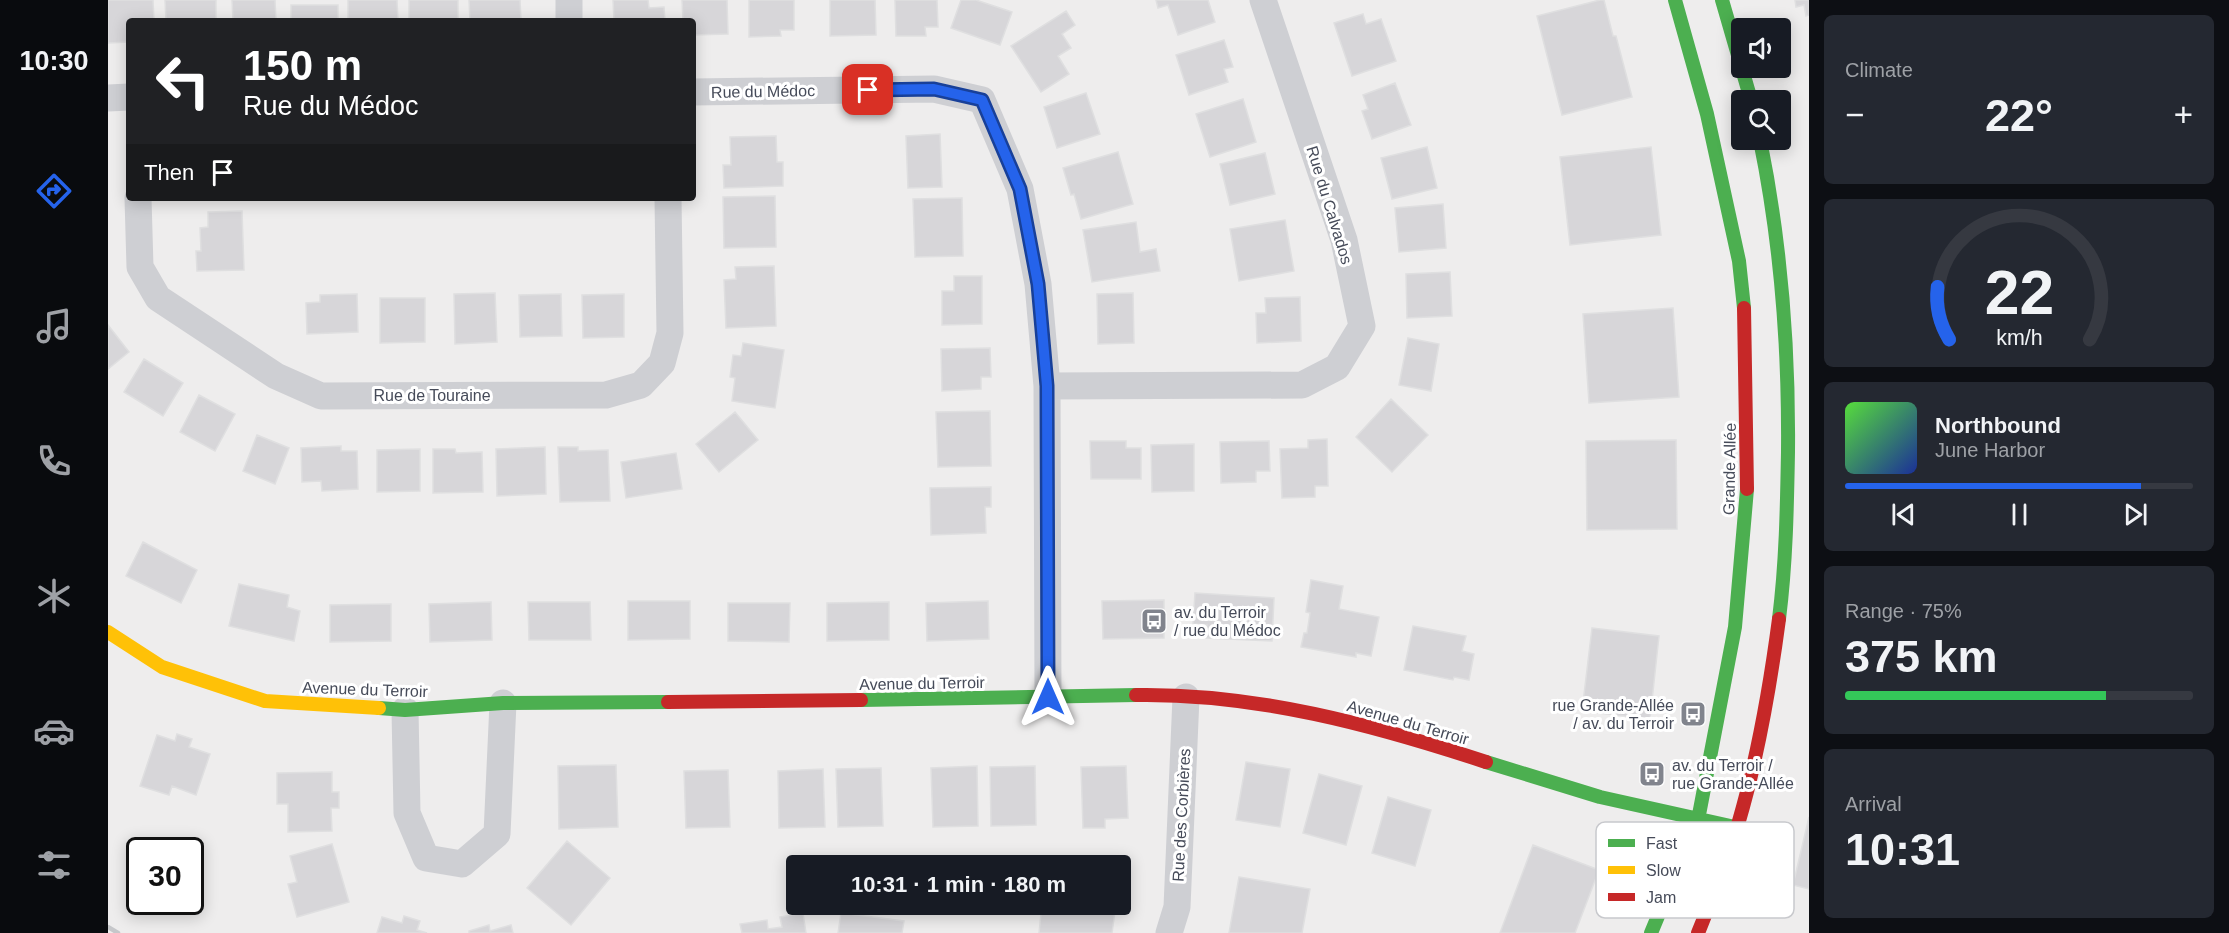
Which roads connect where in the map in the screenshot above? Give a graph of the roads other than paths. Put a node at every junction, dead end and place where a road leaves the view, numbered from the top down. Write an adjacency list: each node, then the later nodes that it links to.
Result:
1 (568, 0): 5 (street)
2 (1263, 0): 15 (street, Rue du Calvados)
3 (1675, 0): 14 (street, Grande Allée)
4 (1722, 0): 6 (street)
5 (569, 18)
6 (1748, 90)
7 (696, 92): 15 (street, Rue du Médoc)
8 (126, 97): 9 (street)
9 (108, 98)
10 (1762, 150): 13 (street)
11 (138, 201): 12 (street, Rue de Touraine)
12 (668, 201)
13 (1784, 292): 14 (street); 23 (street)
14 (1754, 295): 21 (street, Grande Allée)
15 (1047, 386): 17 (street, Rue du Médoc)
16 (108, 632): 20 (street, Avenue du Terroir)
17 (1048, 697): 18 (street, Avenue du Terroir); 19 (street, Avenue du Terroir)
18 (1186, 697): 21 (street, Avenue du Terroir); 26 (street, Rue des Corbières)
19 (503, 703): 20 (street, Avenue du Terroir); 20 (street)
20 (405, 710)
21 (1698, 820): 22 (street, Avenue du Terroir)
22 (1709, 822)
23 (1738, 822)
24 (1657, 918): 27 (street, Grande Allée)
25 (1704, 918): 28 (street)
26 (1169, 933)
27 (1651, 933)
28 (1698, 933)

